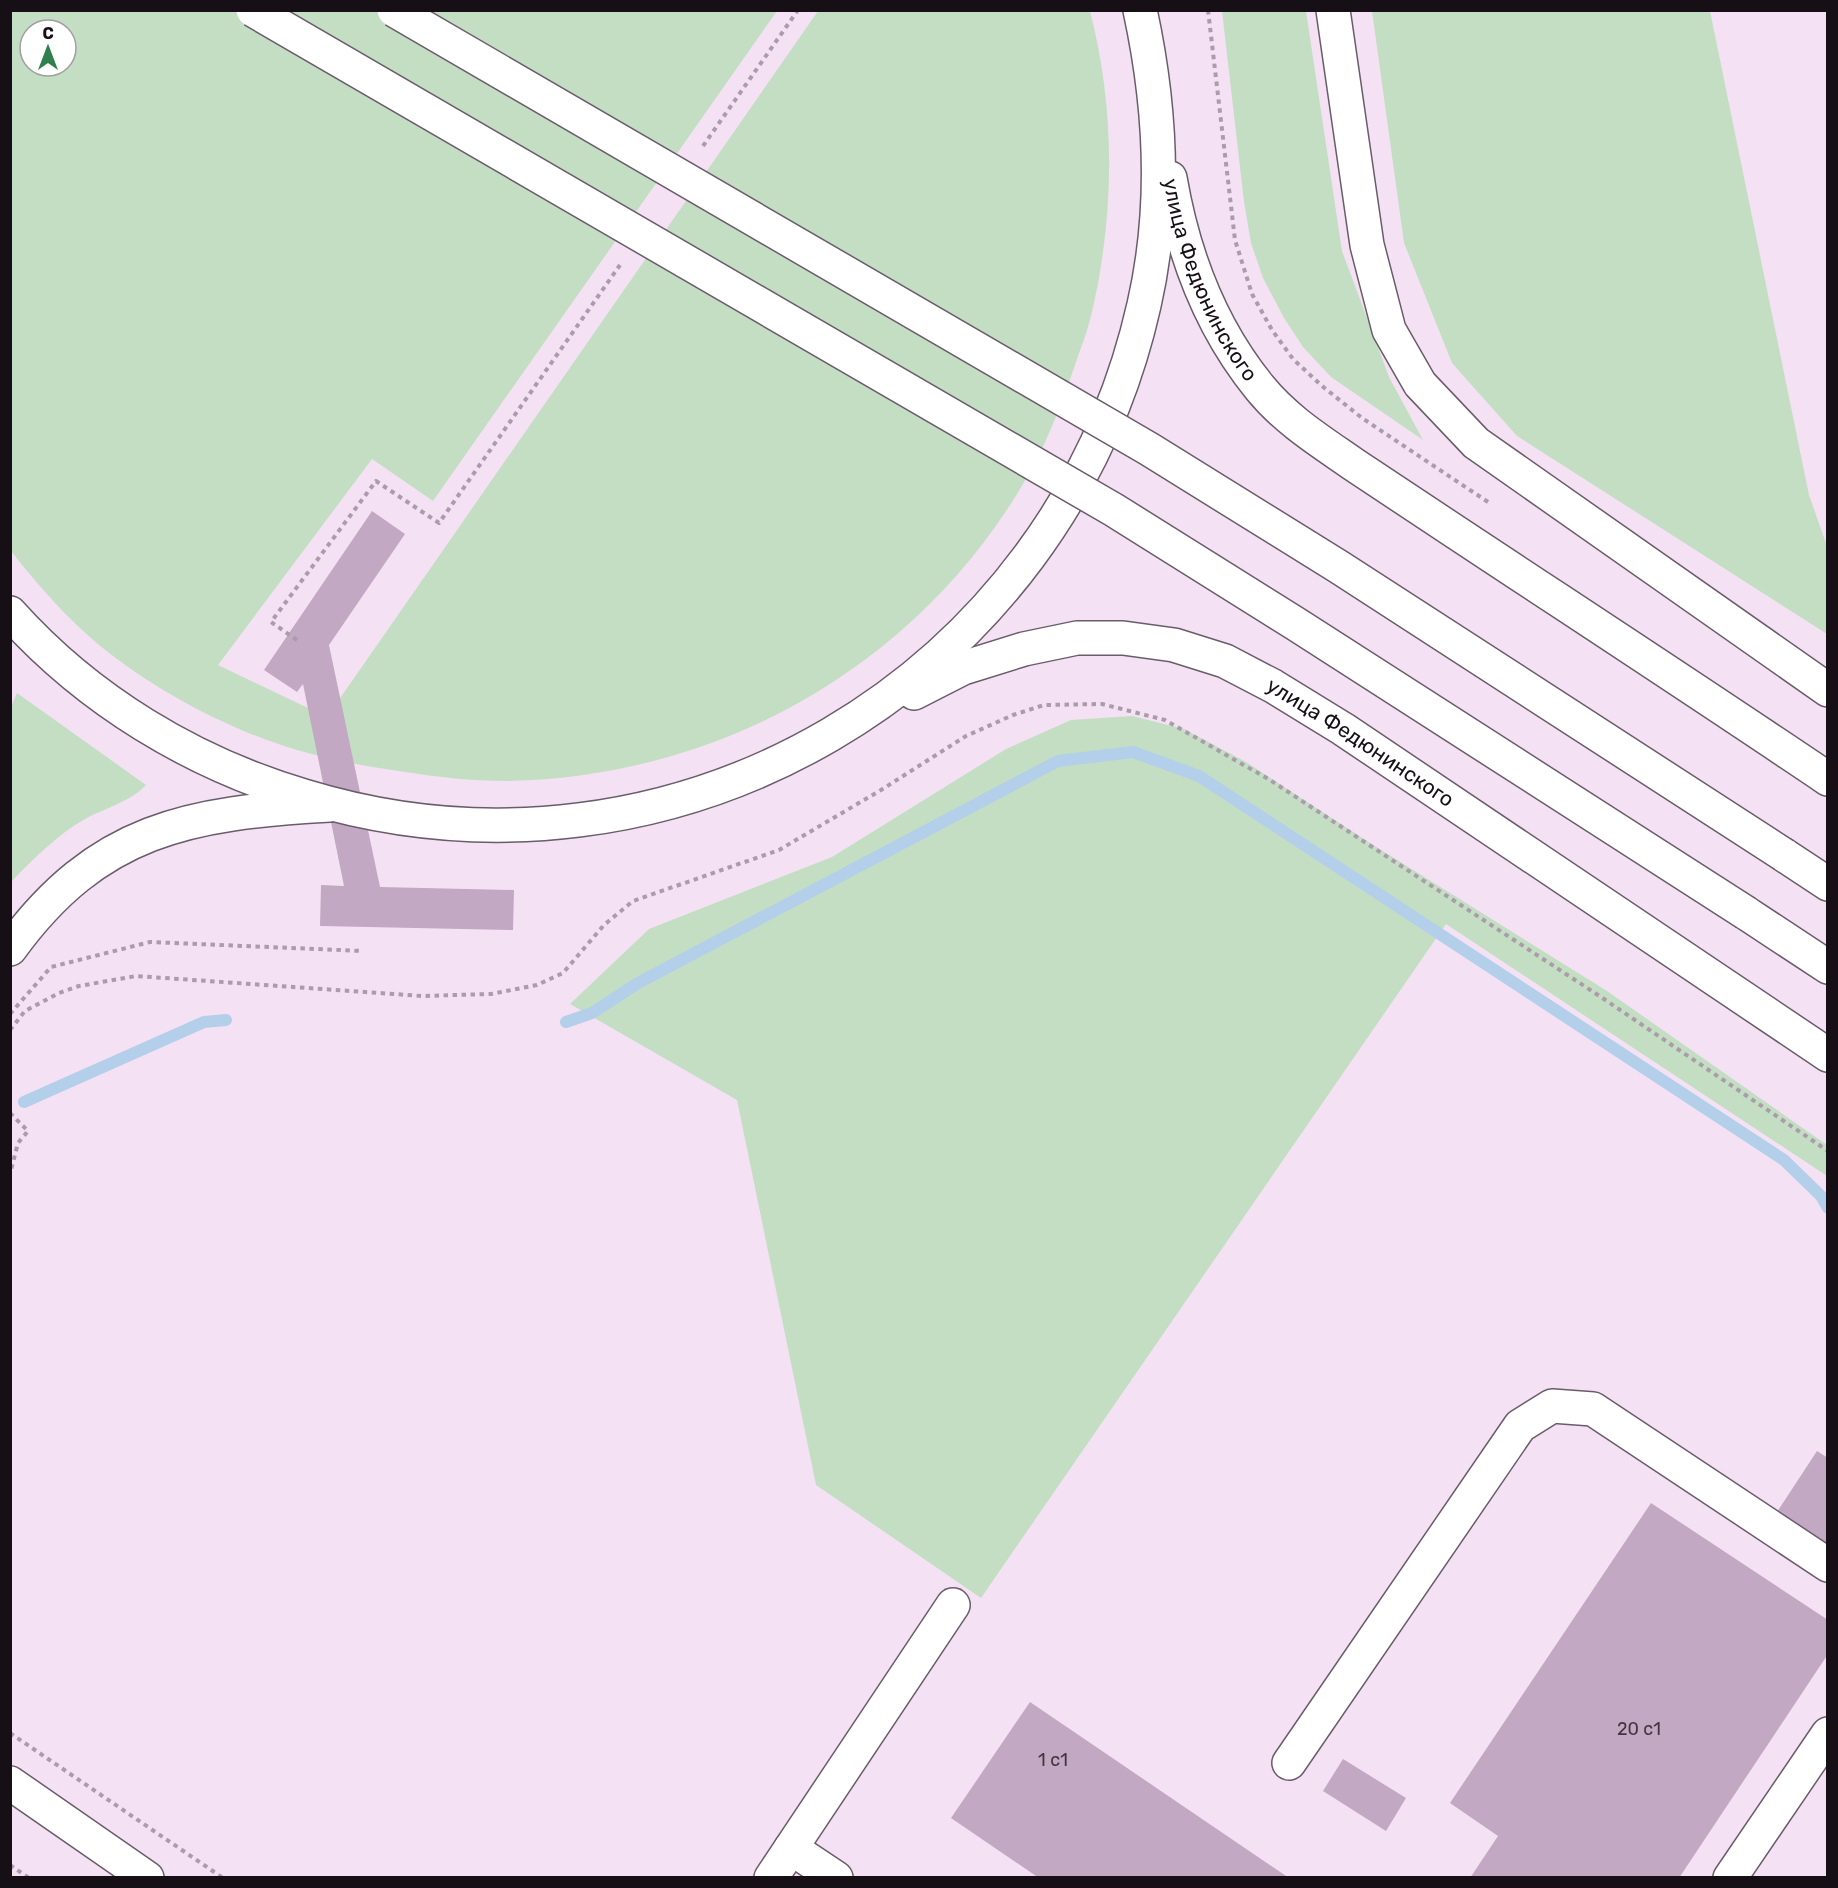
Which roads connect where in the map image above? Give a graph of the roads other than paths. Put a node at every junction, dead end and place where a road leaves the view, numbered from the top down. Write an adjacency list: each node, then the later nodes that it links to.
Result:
1 (253, 10): 13 (main road, bridge)
2 (394, 10): 11 (main road, bridge)
3 (1140, 10): 5 (main road)
4 (1333, 10): 7 (main road)
5 (1154, 91): 8 (main road); 9 (main road, улица Федюнинского)
6 (10, 614): 10 (main road)
7 (1827, 690)
8 (840, 730): 10 (main road); 14 (main road, улица Федюнинского)
9 (1827, 779)
10 (331, 805): 12 (main road)
11 (1827, 884)
12 (10, 949)
13 (1827, 967)
14 (1827, 1055)
15 (1827, 1565): 18 (main road)
16 (954, 1605): 20 (main road)
17 (1827, 1734): 24 (main road)
18 (1289, 1763)
19 (10, 1783): 21 (main road)
20 (791, 1848): 22 (main road); 23 (main road)
21 (147, 1878)
22 (771, 1878)
23 (836, 1878)
24 (1730, 1878)

